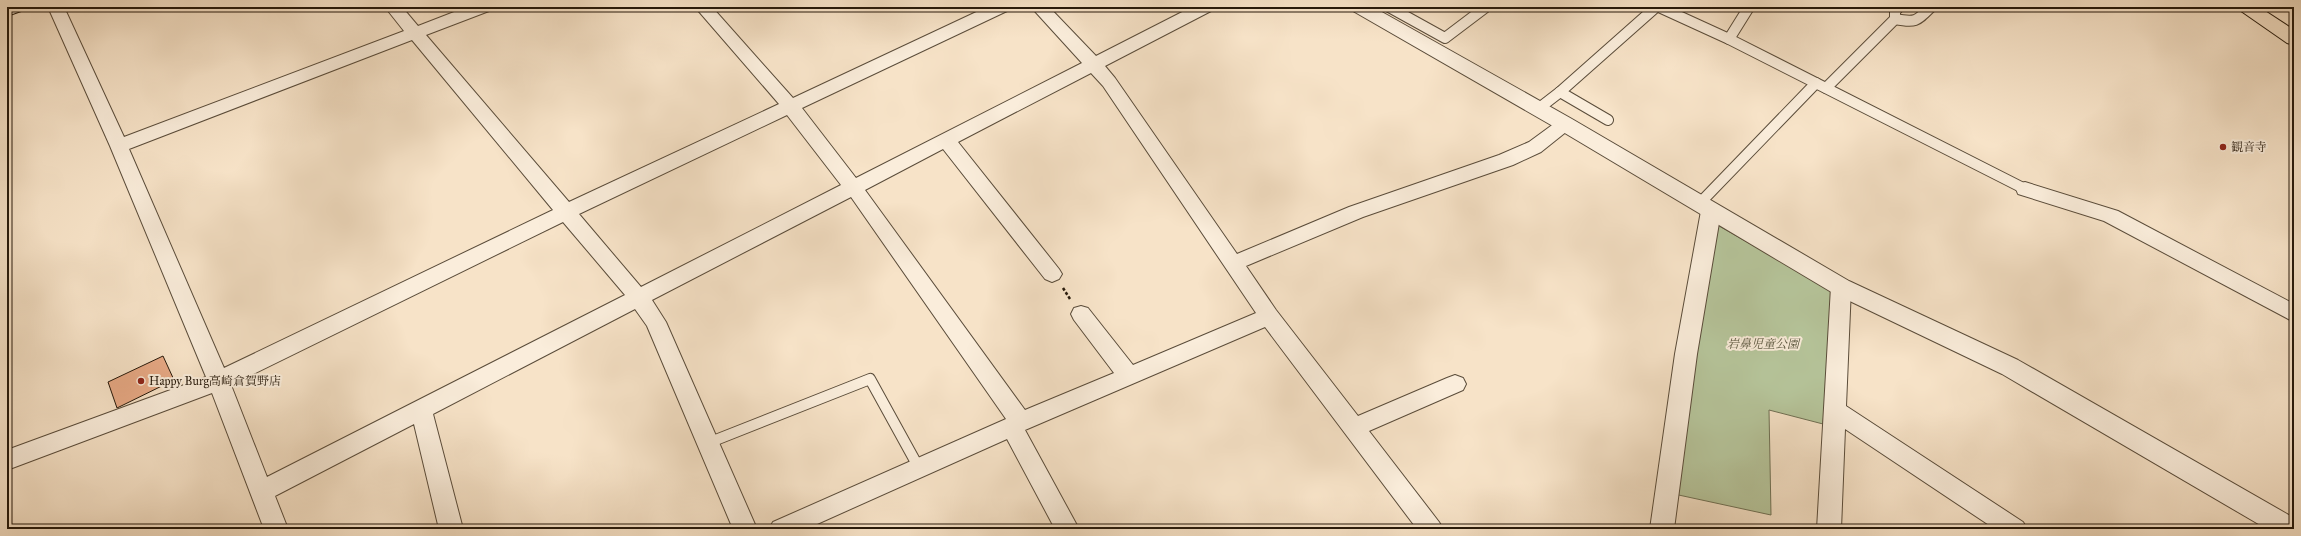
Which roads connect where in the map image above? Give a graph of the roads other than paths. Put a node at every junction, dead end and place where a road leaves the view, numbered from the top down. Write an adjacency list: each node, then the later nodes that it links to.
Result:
1 (15, 7): 17 (street)
2 (56, 7): 31 (street)
3 (393, 7): 19 (street)
4 (483, 7): 19 (street)
5 (703, 7): 26 (street)
6 (1001, 7): 26 (street)
7 (1039, 7): 22 (street)
8 (1205, 7): 22 (street)
9 (1389, 7): 10 (lane)
10 (1486, 7)
11 (1658, 7): 20 (lane); 25 (lane)
12 (1749, 7): 20 (lane)
13 (1899, 7): 18 (lane)
14 (1931, 7): 18 (lane)
15 (2247, 7): 21 (main road)
16 (1363, 8): 27 (street)
17 (7, 10)
18 (1895, 18): 24 (lane)
19 (415, 32): 31 (street); 35 (street)
20 (1730, 39): 23 (lane)
21 (2294, 39)
22 (1094, 64): 30 (street); 36 (street)
23 (1816, 83): 24 (lane); 34 (lane)
24 (1826, 88): 33 (lane)
25 (1560, 92): 27 (lane); 28 (lane)
26 (791, 107): 32 (street); 35 (street)
27 (1538, 109): 29 (street)
28 (1608, 120)
29 (1565, 124): 34 (street); 36 (street)
30 (946, 140): 32 (street); 37 (street)
31 (119, 146): 44 (street)
32 (854, 188): 39 (street); 48 (street)
33 (2025, 189): 41 (street)
34 (1705, 207): 38 (street); 60 (street)
35 (566, 212): 39 (street); 44 (street)
36 (1232, 264): 42 (street)
37 (1052, 274)
38 (1841, 287): 47 (street); 63 (street)
39 (638, 297): 46 (street); 50 (street)
40 (1081, 314): 43 (street)
41 (2294, 314)
42 (1269, 316): 43 (street); 49 (street)
43 (1129, 376): 48 (street)
44 (218, 380): 51 (street); 53 (street)
45 (1455, 384): 49 (street)
46 (421, 409): 53 (street); 55 (street)
47 (1836, 411): 61 (street); 62 (street)
48 (1016, 425): 52 (street); 58 (street)
49 (1354, 427): 59 (street)
50 (708, 442): 52 (lane); 56 (street)
51 (7, 460)
52 (919, 468): 57 (street)
53 (260, 492): 54 (street)
54 (276, 529)
55 (451, 529)
56 (745, 529)
57 (781, 529)
58 (1066, 529)
59 (1431, 529)
60 (1662, 529)
61 (1830, 529)
62 (2015, 529)
63 (2290, 529)

